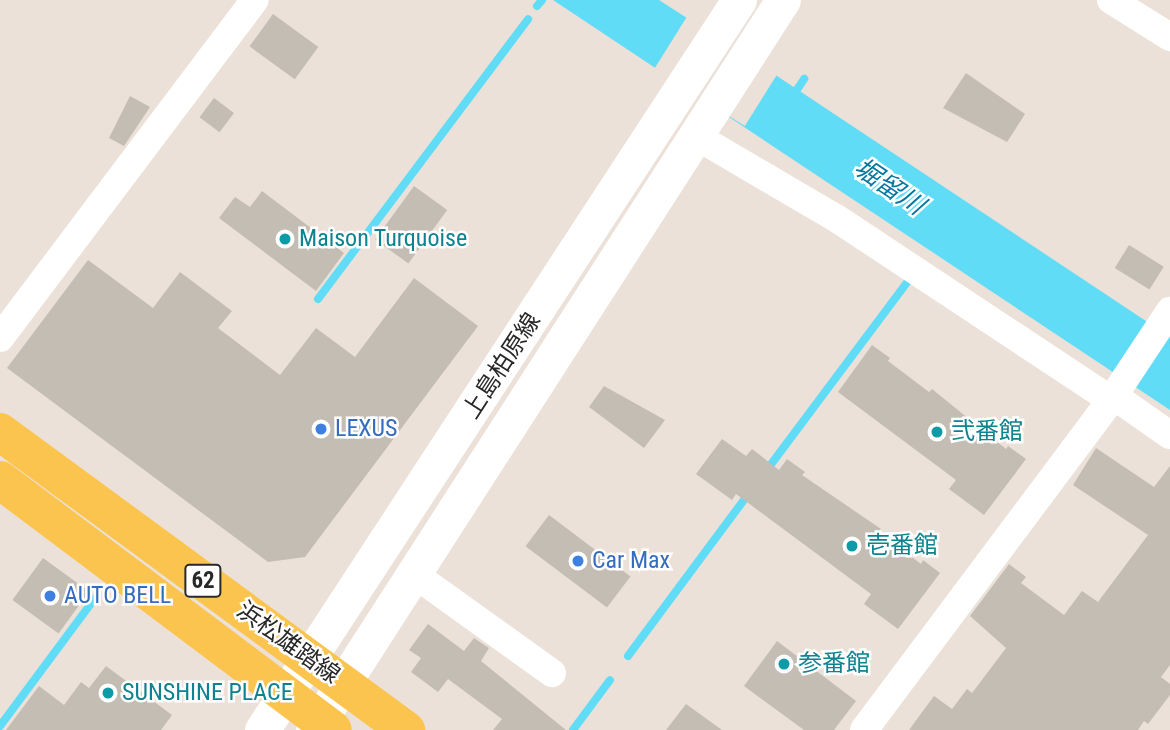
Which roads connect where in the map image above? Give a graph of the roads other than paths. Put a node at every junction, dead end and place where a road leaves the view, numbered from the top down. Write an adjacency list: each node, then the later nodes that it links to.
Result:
1 (255, 0): 8 (street)
2 (783, 0): 6 (street, 上島柏原線)
3 (1111, 0): 5 (street)
4 (733, 10): 14 (street, 上島柏原線)
5 (1170, 37)
6 (700, 129): 9 (street); 13 (street, 上島柏原線)
7 (1169, 313): 9 (street)
8 (0, 338)
9 (1114, 396): 11 (street); 21 (street)
10 (0, 432): 14 (main road, 浜松雄踏線 / 62)
11 (1170, 435)
12 (0, 480): 17 (main road, 浜松雄踏線 / 62)
13 (414, 574): 15 (street); 16 (street, 上島柏原線)
14 (310, 659): 16 (main road, 浜松雄踏線 / 62); 17 (street, 上島柏原線)
15 (552, 673)
16 (344, 684): 18 (street, 上島柏原線); 20 (main road, 浜松雄踏線 / 62)
17 (287, 695): 18 (main road, 浜松雄踏線 / 62); 19 (street, 上島柏原線)
18 (322, 727)
19 (262, 730)
20 (406, 730)
21 (864, 730)

